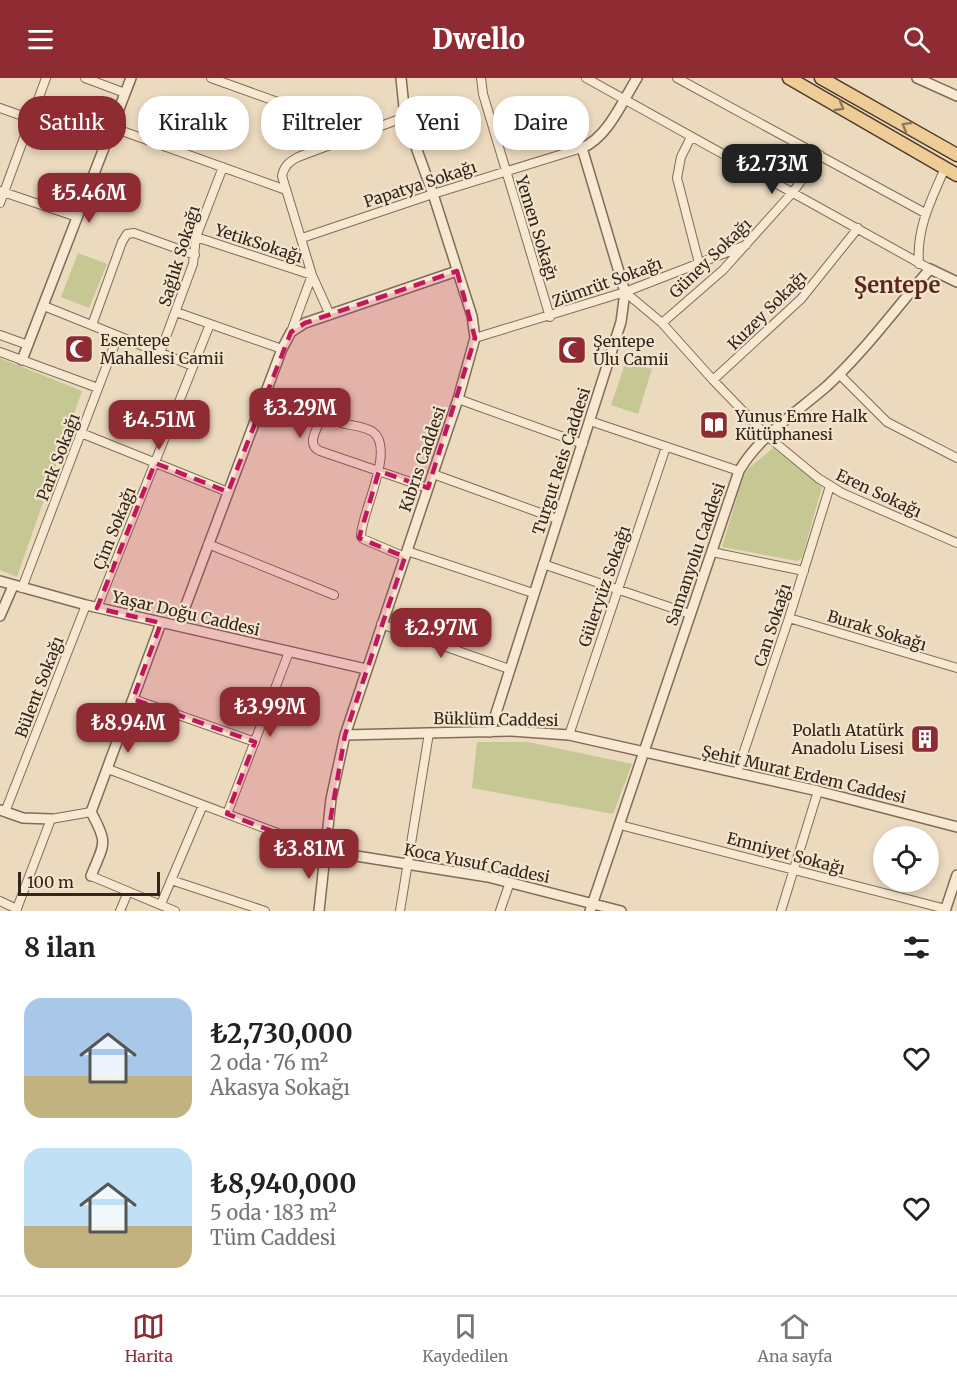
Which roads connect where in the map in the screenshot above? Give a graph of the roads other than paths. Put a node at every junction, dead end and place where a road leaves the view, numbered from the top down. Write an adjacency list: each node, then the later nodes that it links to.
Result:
1 (46, 78): 14 (street)
2 (85, 78): 13 (street)
3 (131, 78): 13 (street)
4 (401, 78): 17 (street, Kıbrıs Caddesi)
5 (481, 78): 35 (street, Yemen Sokağı)
6 (586, 78): 19 (street)
7 (637, 78): 19 (street)
8 (677, 78): 31 (street)
9 (789, 78): 34 (main road, one-way to 34)
10 (821, 78): 32 (main road, one-way to 10)
11 (917, 78): 18 (street)
12 (216, 79): 16 (street)
13 (125, 93): 15 (street)
14 (39, 96)
15 (124, 96)
16 (263, 96)
17 (403, 96)
18 (957, 96)
19 (624, 99): 23 (street); 24 (street)
20 (0, 108): 21 (street)
21 (18, 114)
22 (126, 133): 33 (street)
23 (691, 137): 39 (street); 49 (street)
24 (589, 145)
25 (19, 150): 38 (street)
26 (103, 150): 43 (street)
27 (317, 150): 37 (street)
28 (417, 150): 40 (street, Kıbrıs Caddesi)
29 (575, 150): 35 (street, Papatya Sokağı)
30 (583, 150): 55 (street, Turgut Reis Caddesi)
31 (820, 155): 39 (street, Güney Sokağı); 42 (street)
32 (957, 155)
33 (223, 167): 37 (street); 45 (street, Sağlık Sokağı)
34 (945, 168): 36 (main road); 42 (street)
35 (505, 171): 40 (street, Papatya Sokağı); 59 (street, Yemen Sokağı)
36 (957, 175)
37 (286, 190): 46 (street)
38 (2, 191): 41 (street); 43 (street)
39 (793, 192): 44 (street); 47 (street, Güney Sokağı)
40 (433, 194): 46 (street, Papatya Sokağı); 52 (street, Kıbrıs Caddesi)
41 (0, 203)
42 (925, 213): 50 (street)
43 (77, 217): 56 (street)
44 (858, 228): 50 (street); 74 (street, Kuzey Sokağı)
45 (196, 237): 48 (street, Sağlık Sokağı); 53 (street, YetikSokağı)
46 (302, 238): 53 (street)
47 (746, 245): 49 (street, Zümrüt Sokağı); 60 (street, Güney Sokağı)
48 (195, 255): 57 (street, Sağlık Sokağı); 62 (street)
49 (699, 263): 55 (street, Zümrüt Sokağı)
50 (920, 264): 51 (street)
51 (930, 269): 54 (street); 73 (street, Samanyolu Caddesi)
52 (457, 272): 58 (street); 66 (street, Kıbrıs Caddesi)
53 (312, 275): 58 (street); 63 (street)
54 (957, 282)
55 (625, 292): 59 (street, Zümrüt Sokağı); 60 (street, Eren Sokağı); 77 (street, Turgut Reis Caddesi)
56 (44, 306): 62 (street); 67 (street)
57 (176, 312): 61 (street); 70 (street, Sağlık Sokağı)
58 (330, 315): 63 (street)
59 (550, 317): 66 (street, Zümrüt Sokağı)
60 (662, 323): 74 (street, Eren Sokağı)
61 (210, 324): 68 (street); 72 (street, Çim Sokağı)
62 (92, 325): 65 (street)
63 (291, 332): 68 (street)
64 (0, 336): 67 (street)
65 (118, 336): 70 (street); 75 (street, Park Sokağı)
66 (475, 338): 76 (street, Kıbrıs Caddesi)
67 (28, 345): 71 (street)
68 (282, 349): 89 (street)
69 (0, 352): 71 (street)
70 (160, 353): 72 (street)
71 (22, 360): 75 (street)
72 (193, 366): 83 (street, Çim Sokağı)
73 (839, 374): 79 (street, Samanyolu Caddesi); 82 (street)
74 (713, 380): 79 (street, Eren Sokağı)
75 (98, 388): 78 (street, Park Sokağı)
76 (458, 399): 80 (street); 86 (street, Kıbrıs Caddesi)
77 (590, 421): 80 (street, Turgut Reis Caddesi); 81 (street)
78 (81, 433): 83 (street); 98 (street, Park Sokağı)
79 (767, 436): 85 (street, Samanyolu Caddesi); 87 (street, Eren Sokağı)
80 (583, 444): 90 (street, Turgut Reis Caddesi)
81 (666, 447): 85 (street); 99 (street, Güleryüz Sokağı)
82 (957, 458)
83 (155, 463): 89 (street); 103 (street, Çim Sokağı)
84 (379, 471): 84 (street); 88 (street); 94 (street)
85 (739, 471): 93 (street, Samanyolu Caddesi)
86 (433, 474): 88 (street, Kıbrıs Caddesi); 90 (street)
87 (830, 486): 91 (street, Eren Sokağı); 96 (street, Can Sokağı)
88 (428, 488): 94 (street, Kıbrıs Caddesi)
89 (228, 492): 92 (street)
90 (557, 519): 95 (street, Turgut Reis Caddesi)
91 (957, 543)
92 (208, 544): 101 (street); 109 (street)
93 (712, 552): 96 (street); 104 (street, Samanyolu Caddesi)
94 (406, 554): 100 (street); 108 (street, Kıbrıs Caddesi)
95 (543, 564): 99 (street); 100 (street, Turgut Reis Caddesi)
96 (804, 571): 106 (street, Can Sokağı)
97 (0, 581): 98 (street, Yaşar Doğu Caddesi)
98 (17, 587): 102 (street, Yaşar Doğu Caddesi); 105 (street)
99 (617, 589): 104 (street); 118 (street, Güleryüz Sokağı)
100 (533, 593): 113 (street, Turgut Reis Caddesi)
101 (334, 595)
102 (86, 605): 103 (street, Yaşar Doğu Caddesi); 125 (street, Bülent Sokağı)
103 (97, 608): 107 (street, Yaşar Doğu Caddesi)
104 (690, 614): 120 (street, Samanyolu Caddesi)
105 (0, 616)
106 (789, 618): 111 (street, Burak Sokağı); 122 (street, Can Sokağı)
107 (161, 622): 109 (street, Yaşar Doğu Caddesi); 114 (street)
108 (381, 624): 112 (street, Kıbrıs Caddesi); 113 (street)
109 (178, 626): 110 (street, Yaşar Doğu Caddesi)
110 (289, 652): 112 (street, Yaşar Doğu Caddesi); 119 (street)
111 (957, 668)
112 (366, 669): 117 (street, Kıbrıs Caddesi)
113 (509, 669): 115 (street, Turgut Reis Caddesi)
114 (134, 699): 119 (street); 121 (street)
115 (490, 732): 116 (street, Büklüm Caddesi); 118 (street, Büklüm Caddesi)
116 (429, 733): 117 (street, Büklüm Caddesi); 132 (street)
117 (345, 735): 131 (street, Kıbrıs Caddesi)
118 (568, 735): 120 (street, Büklüm Caddesi)
119 (255, 742): 127 (street)
120 (644, 752): 122 (street, Şehit Murat Erdem Caddesi); 129 (street, Samanyolu Caddesi)
121 (108, 769): 124 (street); 126 (street)
122 (737, 772): 123 (street, Şehit Murat Erdem Caddesi)
123 (818, 791): 130 (street, Şehit Murat Erdem Caddesi); 133 (street)
124 (202, 805): 127 (street); 136 (street)
125 (3, 811): 128 (street)
126 (91, 812): 128 (street); 135 (street)
127 (227, 814): 131 (street)
128 (51, 819): 142 (street)
129 (620, 825): 133 (street, Emniyet Sokağı); 141 (street, Samanyolu Caddesi)
130 (957, 827)
131 (325, 851): 132 (street, Koca Yusuf Caddesi); 147 (street, Kıbrıs Caddesi)
132 (407, 864): 137 (street, Koca Yusuf Caddesi); 148 (street)
133 (793, 869): 143 (street, Emniyet Sokağı); 151 (street)
134 (957, 875): 143 (street)
135 (91, 876): 138 (street)
136 (171, 880): 140 (street); 146 (street)
137 (510, 882): 141 (street, Koca Yusuf Caddesi); 149 (street)
138 (128, 892): 140 (street); 144 (street)
139 (0, 901): 142 (street)
140 (161, 904): 145 (street)
141 (591, 907): 150 (street, Koca Yusuf Caddesi)
142 (16, 910)
143 (946, 910)
144 (120, 911)
145 (176, 911)
146 (265, 911)
147 (319, 911)
148 (400, 911)
149 (500, 911)
150 (621, 911)
151 (781, 911)

